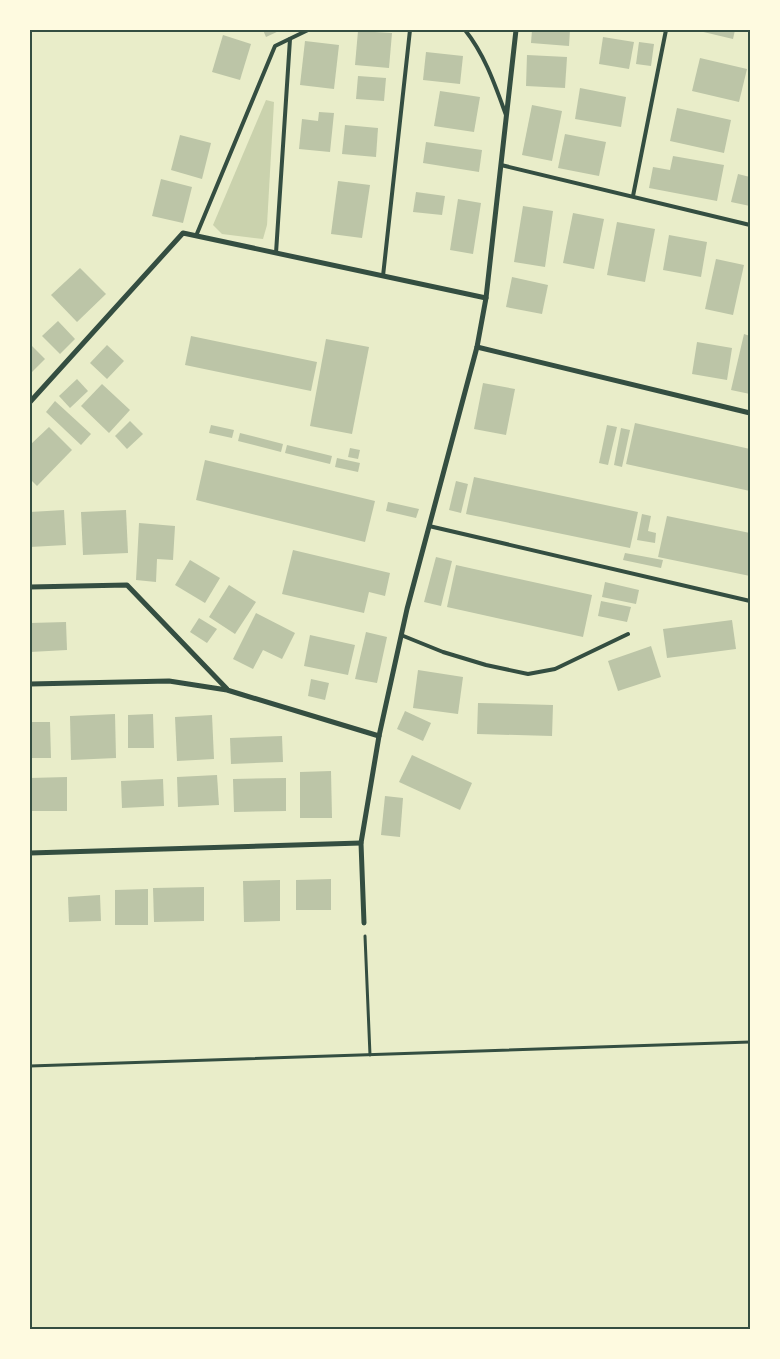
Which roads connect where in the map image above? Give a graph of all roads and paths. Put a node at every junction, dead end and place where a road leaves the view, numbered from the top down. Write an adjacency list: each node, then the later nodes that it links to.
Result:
1 (308, 30): 6 (lane)
2 (410, 30): 13 (lane)
3 (465, 30): 7 (lane)
4 (516, 30): 7 (street)
5 (666, 30): 9 (lane)
6 (290, 39): 11 (lane); 12 (lane)
7 (506, 115): 8 (street)
8 (501, 165): 9 (lane); 14 (street)
9 (632, 196): 10 (lane)
10 (750, 224)
11 (196, 236): 12 (street); 16 (street)
12 (276, 253): 13 (street)
13 (383, 276): 14 (street)
14 (486, 298): 15 (street)
15 (477, 347): 17 (street); 18 (street)
16 (30, 402)
17 (750, 413)
18 (429, 526): 20 (lane); 22 (street)
19 (30, 586): 24 (street)
20 (750, 601)
21 (628, 634): 22 (lane)
22 (401, 635): 25 (street)
23 (30, 684): 24 (street)
24 (227, 690): 25 (street)
25 (379, 736): 26 (street)
26 (361, 843): 27 (street); 28 (street)
27 (30, 853)
28 (364, 923): 30 (path)
29 (750, 1042): 30 (path)
30 (370, 1055): 31 (path)
31 (30, 1066)

